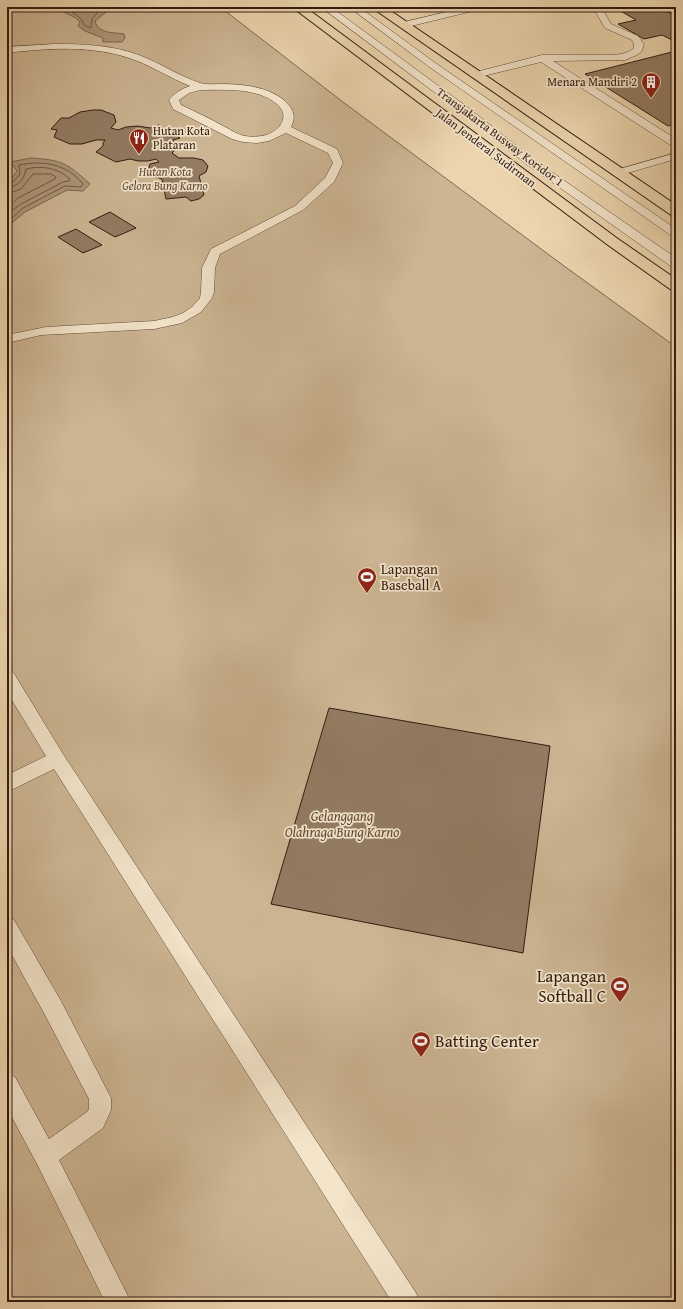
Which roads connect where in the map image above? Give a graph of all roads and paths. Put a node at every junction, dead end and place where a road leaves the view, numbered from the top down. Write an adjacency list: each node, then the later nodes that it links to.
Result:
1 (298, 7): 12 (main road, Jalan Jenderal Sudirman)
2 (325, 7): 16 (lane, Transjakarta Busway Koridor 1)
3 (353, 7): 19 (lane, Transjakarta Busway Koridor 1)
4 (377, 7): 7 (main road)
5 (478, 7): 7 (lane)
6 (606, 7): 9 (lane)
7 (404, 24): 10 (main road)
8 (7, 50): 11 (lane)
9 (542, 58): 10 (lane); 14 (lane)
10 (475, 75): 17 (main road)
11 (200, 87): 13 (lane); 13 (lane)
12 (451, 122): 16 (lane); 21 (main road, Jalan Jenderal Sudirman)
13 (286, 129): 22 (lane)
14 (676, 144)
15 (676, 156): 17 (lane)
16 (529, 161): 20 (lane, Transjakarta Busway Koridor 1)
17 (617, 172): 18 (main road)
18 (675, 213)
19 (676, 234)
20 (676, 264)
21 (676, 286)
22 (7, 339)
23 (7, 677): 24 (lane)
24 (57, 759): 25 (lane); 30 (lane)
25 (7, 784)
26 (7, 926): 28 (lane)
27 (7, 1085): 28 (lane)
28 (45, 1156): 29 (lane)
29 (118, 1302)
30 (408, 1302)

